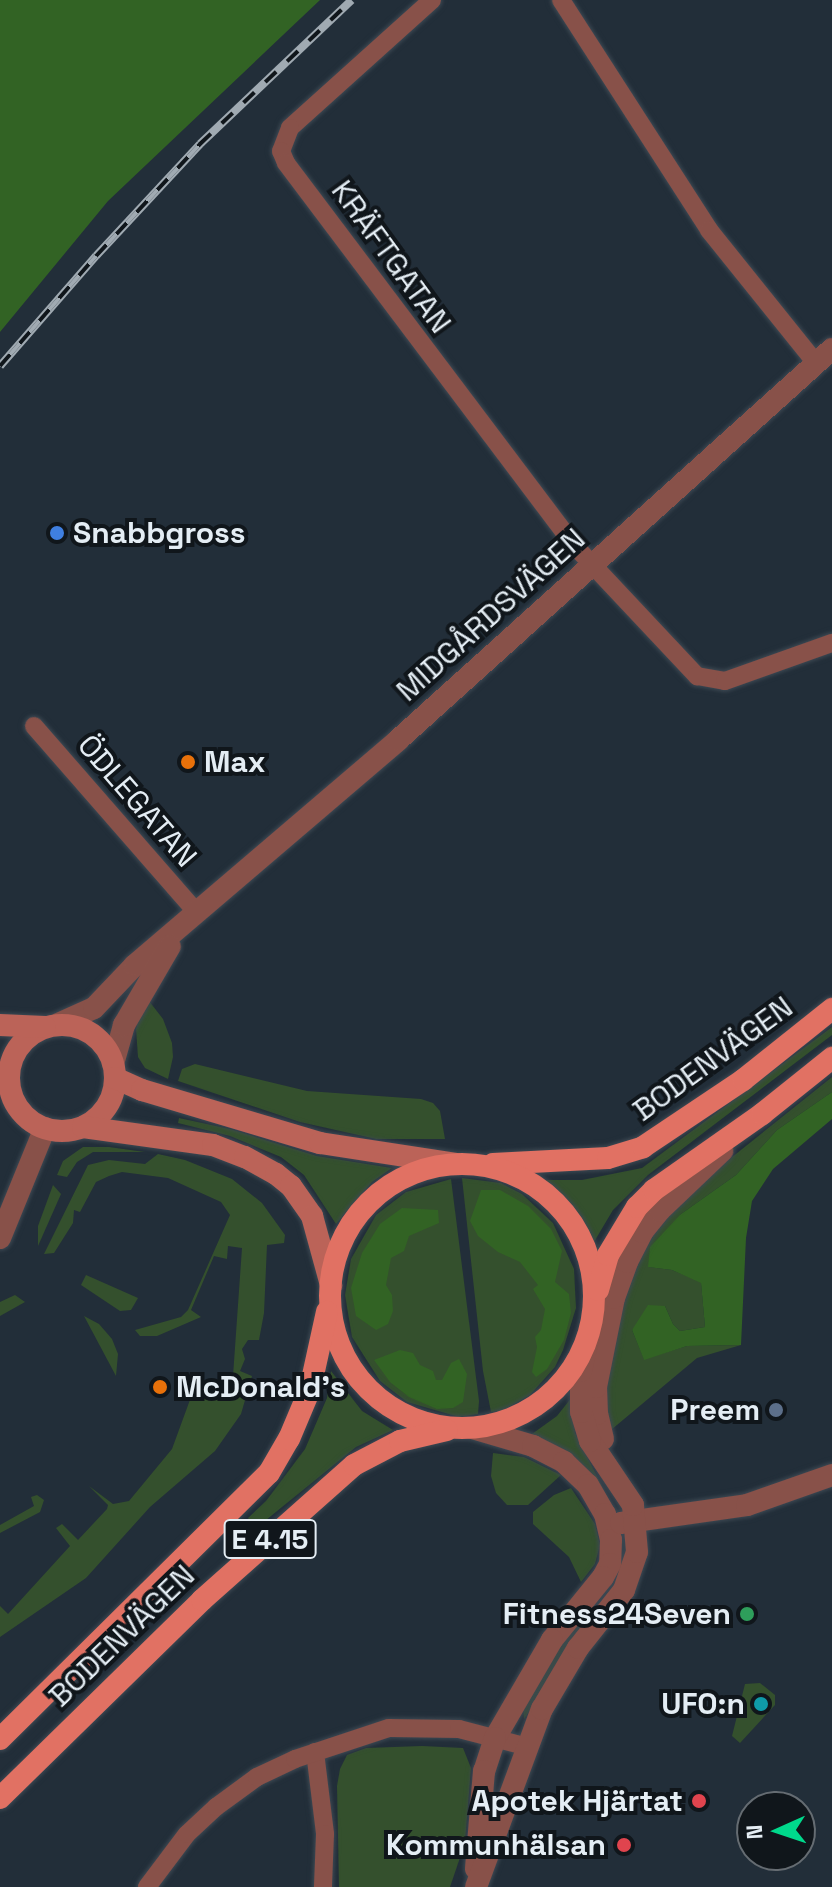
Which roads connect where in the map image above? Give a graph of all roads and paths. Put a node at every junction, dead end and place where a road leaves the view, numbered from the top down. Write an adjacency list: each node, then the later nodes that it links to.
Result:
1 (432, 0): 4 (street, KRÄFTGATAN)
2 (561, 0): 3 (street)
3 (824, 356): 4 (street, MIDGÅRDSVÄGEN)
4 (592, 565): 5 (street); 7 (street, MIDGÅRDSVÄGEN)
5 (832, 643)
6 (34, 726): 7 (street, ÖDLEGATAN)
7 (192, 917): 10 (street, MIDGÅRDSVÄGEN); 12 (street, MIDGÅRDSVÄGEN)
8 (832, 1009): 18 (main road, BODENVÄGEN)
9 (0, 1025): 10 (main road)
10 (52, 1026): 12 (main road); 13 (main road)
11 (832, 1058): 14 (main road)
12 (114, 1071): 15 (main road); 17 (main road)
13 (4, 1078): 16 (main road)
14 (762, 1114): 21 (main road); 23 (street)
15 (83, 1127): 16 (main road); 20 (main road)
16 (45, 1128): 19 (street)
17 (457, 1164): 18 (main road); 20 (main road)
18 (483, 1165): 21 (main road)
19 (0, 1238)
20 (330, 1292): 22 (main road); 28 (main road, BODENVÄGEN / E 4.15)
21 (592, 1320): 22 (main road); 23 (street)
22 (463, 1428): 26 (street); 31 (main road, BODENVÄGEN / E 4.15)
23 (612, 1471): 25 (street)
24 (832, 1475): 25 (street)
25 (636, 1520): 26 (street); 29 (street)
26 (608, 1526): 27 (street)
27 (495, 1738): 29 (street); 30 (street); 34 (street)
28 (0, 1739)
29 (528, 1747): 34 (street)
30 (315, 1752): 32 (street); 33 (street)
31 (0, 1798)
32 (147, 1887)
33 (323, 1887)
34 (475, 1887)

